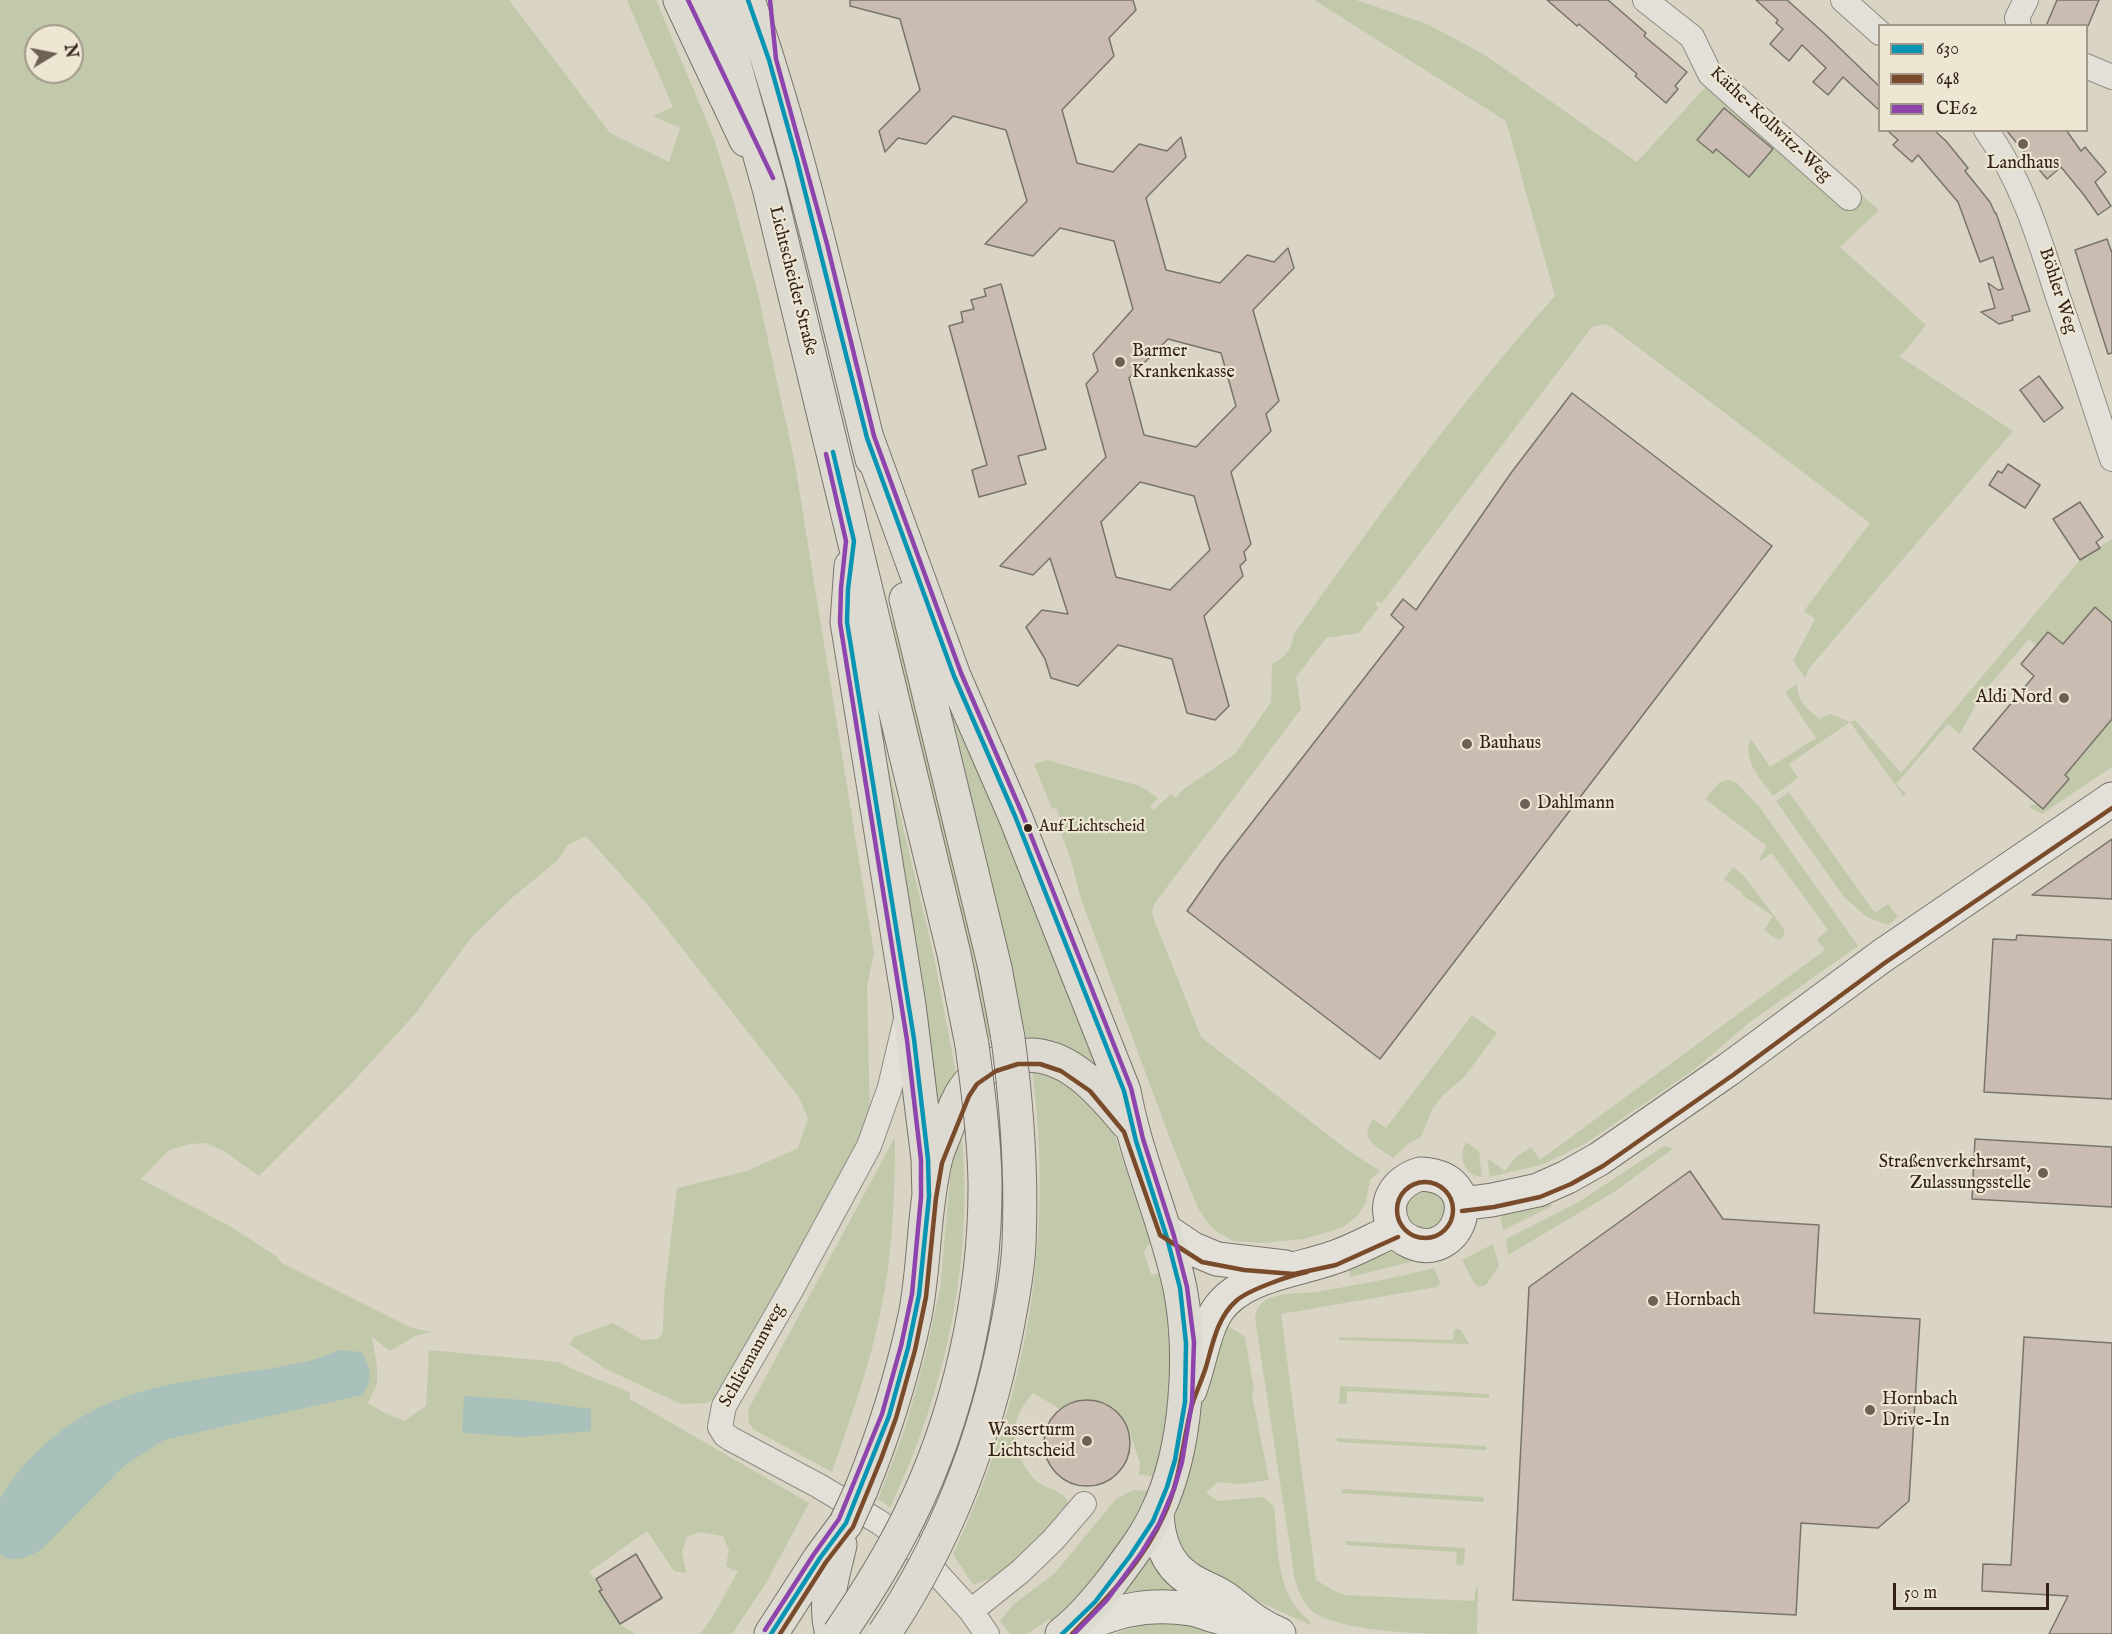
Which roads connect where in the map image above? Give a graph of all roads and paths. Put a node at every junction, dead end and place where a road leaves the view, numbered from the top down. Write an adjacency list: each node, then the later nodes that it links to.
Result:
1 (680, 0): 14 (main road, Lichtscheider Straße)
2 (714, 0): 14 (main road)
3 (748, 0): 10 (main road)
4 (762, 0): 10 (main road, Lichtscheider Straße)
5 (1645, 0): 15 (street, Käthe-Kollwitz-Weg)
6 (1843, 0): 9 (street)
7 (2026, 0): 8 (street)
8 (2018, 24)
9 (1878, 31)
10 (769, 60): 16 (main road, Lichtscheider Straße)
11 (2088, 67): 12 (street)
12 (2112, 77)
13 (1987, 132): 17 (street, Böhler Weg)
14 (769, 188): 18 (main road, Lichtscheider Straße)
15 (1849, 198)
16 (867, 438): 21 (main road); 37 (main road, bridge)
17 (2112, 459)
18 (854, 541): 20 (main road); 36 (main road, Lichtscheider Straße, bridge)
19 (2112, 799): 23 (street)
20 (909, 1005): 22 (main road); 31 (street, Schliemannweg)
21 (1131, 1128): 22 (main road); 25 (main road)
22 (929, 1197): 30 (main road, bridge)
23 (1461, 1204): 24 (street); 24 (street)
24 (1395, 1230): 26 (street)
25 (1166, 1231): 26 (street); 27 (main road)
26 (1293, 1267): 27 (street)
27 (1185, 1402): 28 (main road)
28 (1164, 1494): 32 (street); 33 (main road)
29 (1084, 1504): 31 (street)
30 (846, 1522): 34 (main road); 35 (main road)
31 (971, 1611): 38 (street, Schliemannweg)
32 (1267, 1628): 33 (street)
33 (1063, 1633)
34 (771, 1634)
35 (832, 1634)
36 (839, 1634)
37 (884, 1634)
38 (987, 1634)

